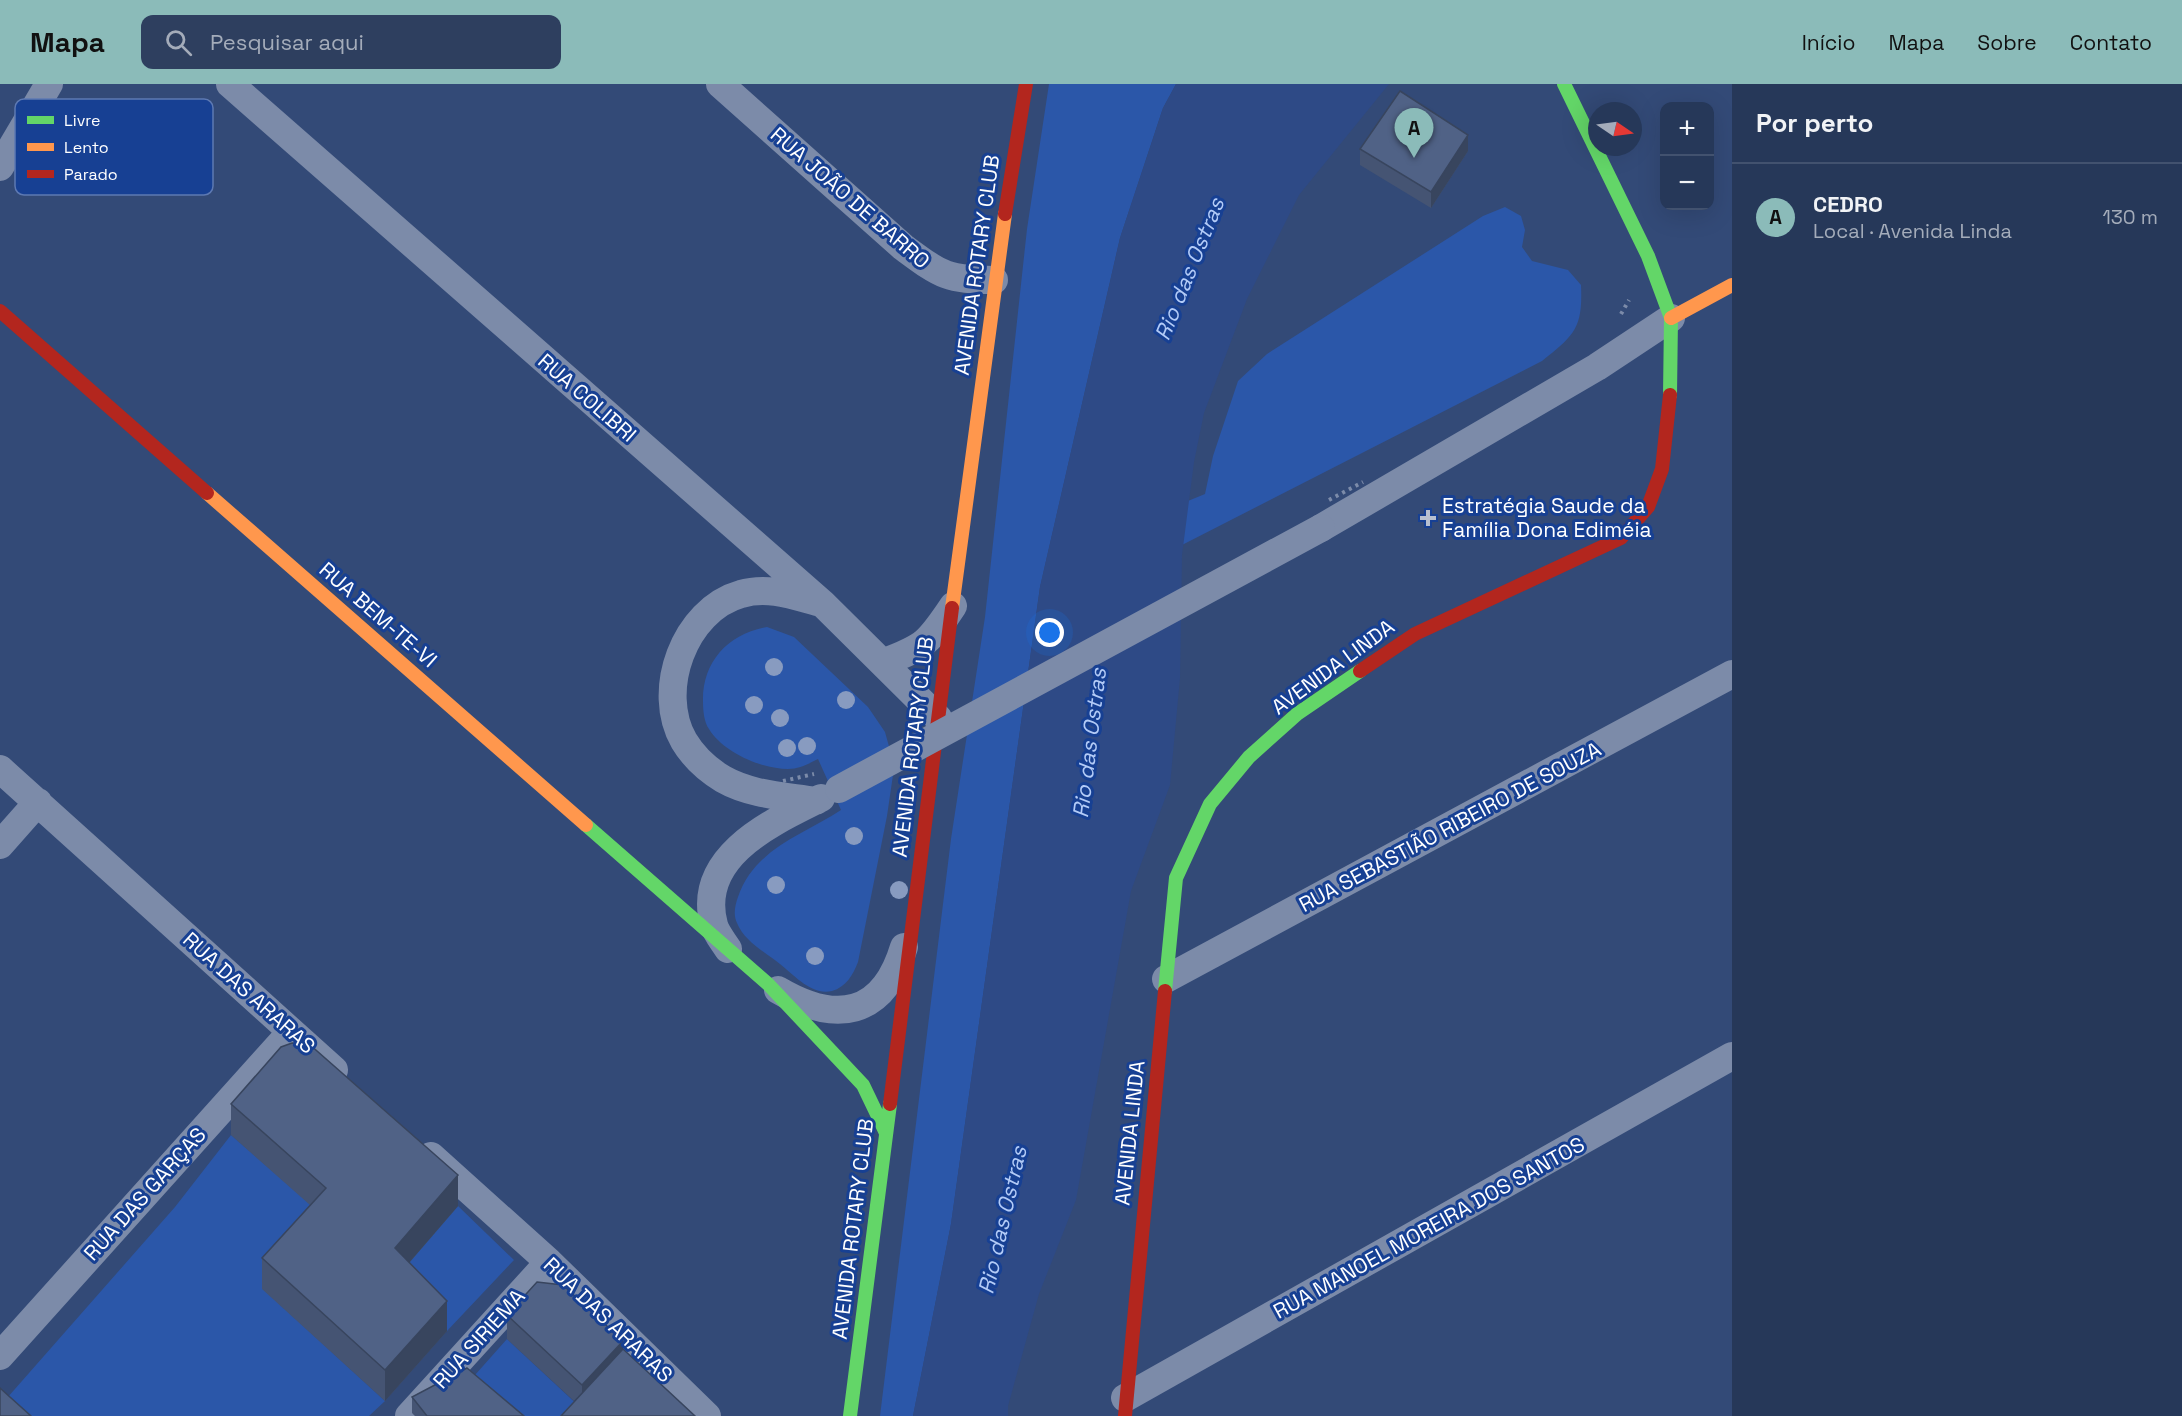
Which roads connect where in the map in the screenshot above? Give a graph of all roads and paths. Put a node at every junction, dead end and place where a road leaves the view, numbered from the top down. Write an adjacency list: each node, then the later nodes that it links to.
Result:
1 (49, 84): 6 (street)
2 (230, 84): 17 (street, RUA COLIBRI)
3 (720, 84): 9 (street, RUA JOÃO DE BARRO)
4 (1026, 84): 9 (street, AVENIDA ROTARY CLUB)
5 (1564, 84): 13 (street, AVENIDA LINDA)
6 (40, 99)
7 (15, 142): 8 (street)
8 (0, 167)
9 (994, 280): 18 (street, AVENIDA ROTARY CLUB)
10 (1732, 285): 13 (street)
11 (1632, 294): 14 (path)
12 (0, 311): 29 (street, RUA BEM-TE-VI)
13 (1671, 318): 25 (street, bridge); 30 (street, AVENIDA LINDA)
14 (1616, 323)
15 (1372, 476): 16 (path)
16 (1363, 482)
17 (822, 603): 19 (street, RUA COLIBRI); 25 (street)
18 (953, 606): 19 (street); 21 (street, AVENIDA ROTARY CLUB)
19 (884, 662): 21 (street, RUA COLIBRI)
20 (1732, 674): 30 (street, RUA SEBASTIÃO RIBEIRO DE SOUZA)
21 (938, 718): 28 (street, AVENIDA ROTARY CLUB)
22 (0, 769): 26 (street, RUA DAS ARARAS)
23 (771, 779): 24 (path)
24 (783, 781)
25 (827, 795): 29 (street)
26 (38, 802): 27 (street); 32 (street, RUA DAS ARARAS)
27 (0, 845)
28 (913, 913): 31 (street); 36 (street, AVENIDA ROTARY CLUB)
29 (729, 951): 31 (street, RUA BEM-TE-VI)
30 (1166, 979): 39 (street, AVENIDA LINDA)
31 (768, 984): 36 (street, RUA BEM-TE-VI)
32 (291, 1032): 34 (street, RUA DAS ARARAS); 38 (street, RUA DAS GARÇAS)
33 (1732, 1056): 39 (street, RUA MANOEL MOREIRA DOS SANTOS)
34 (353, 1087)
35 (407, 1135): 37 (street, RUA DAS ARARAS)
36 (886, 1135): 42 (street, AVENIDA ROTARY CLUB)
37 (549, 1262): 40 (street, RUA SIRIEMA); 41 (street, RUA DAS ARARAS)
38 (0, 1356)
39 (1125, 1407)
40 (409, 1416)
41 (707, 1416)
42 (850, 1416)

